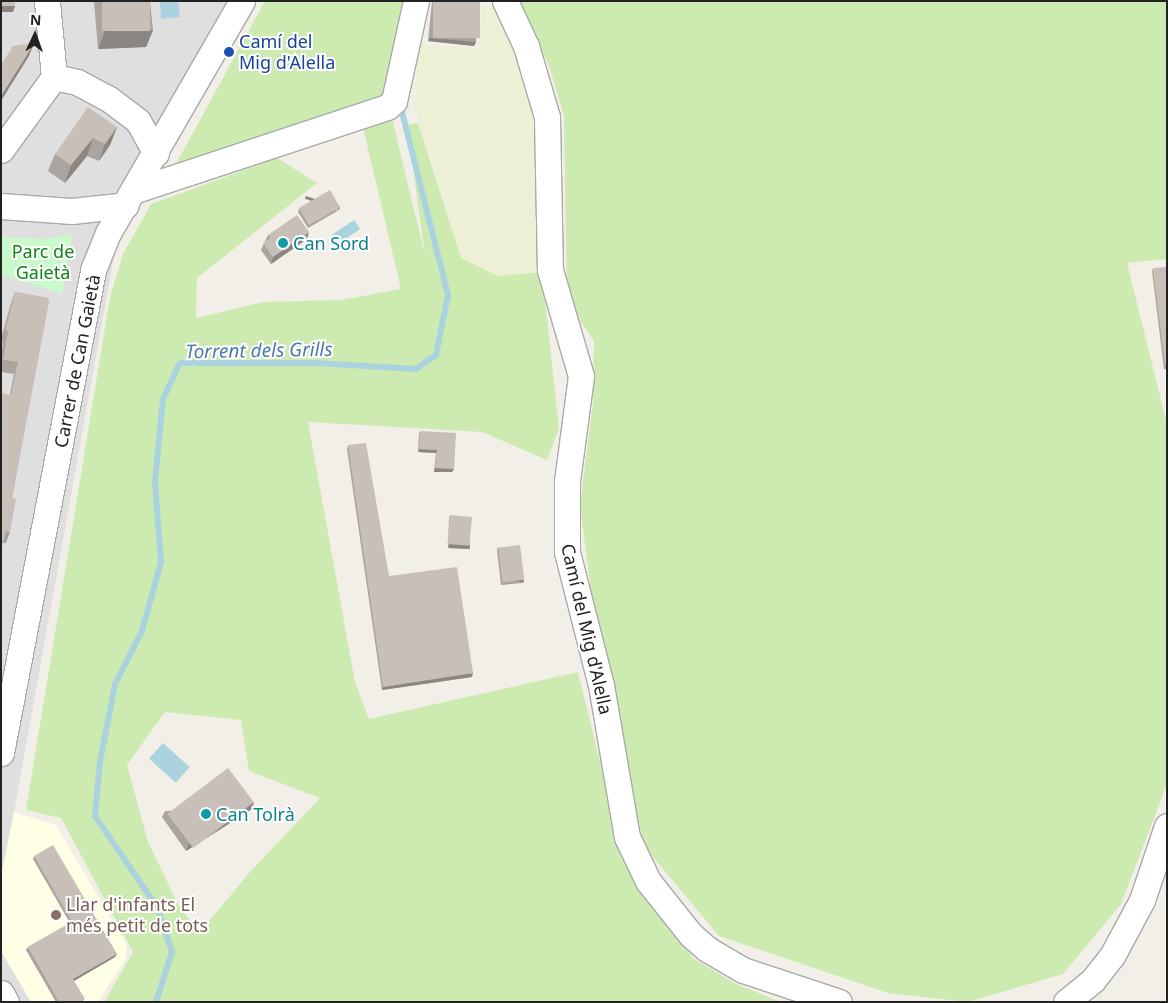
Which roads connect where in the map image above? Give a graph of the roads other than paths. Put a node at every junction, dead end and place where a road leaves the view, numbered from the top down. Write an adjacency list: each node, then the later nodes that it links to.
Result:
1 (47, 1): 5 (street)
2 (242, 1): 7 (street, Carrer de Can Gaietà)
3 (416, 1): 8 (street)
4 (505, 1): 15 (street, Camí del Mig d'Alella)
5 (54, 77): 6 (street); 7 (street)
6 (1, 150)
7 (156, 154): 8 (street, Carrer de Can Gaietà)
8 (129, 198): 9 (street); 10 (street, Carrer de Can Gaietà)
9 (1, 206)
10 (8, 680): 11 (street, Carrer de Can Gaietà)
11 (1, 753)
12 (1167, 826): 16 (street)
13 (1, 993): 14 (street)
14 (6, 1002)
15 (839, 1002)
16 (1066, 1002)

